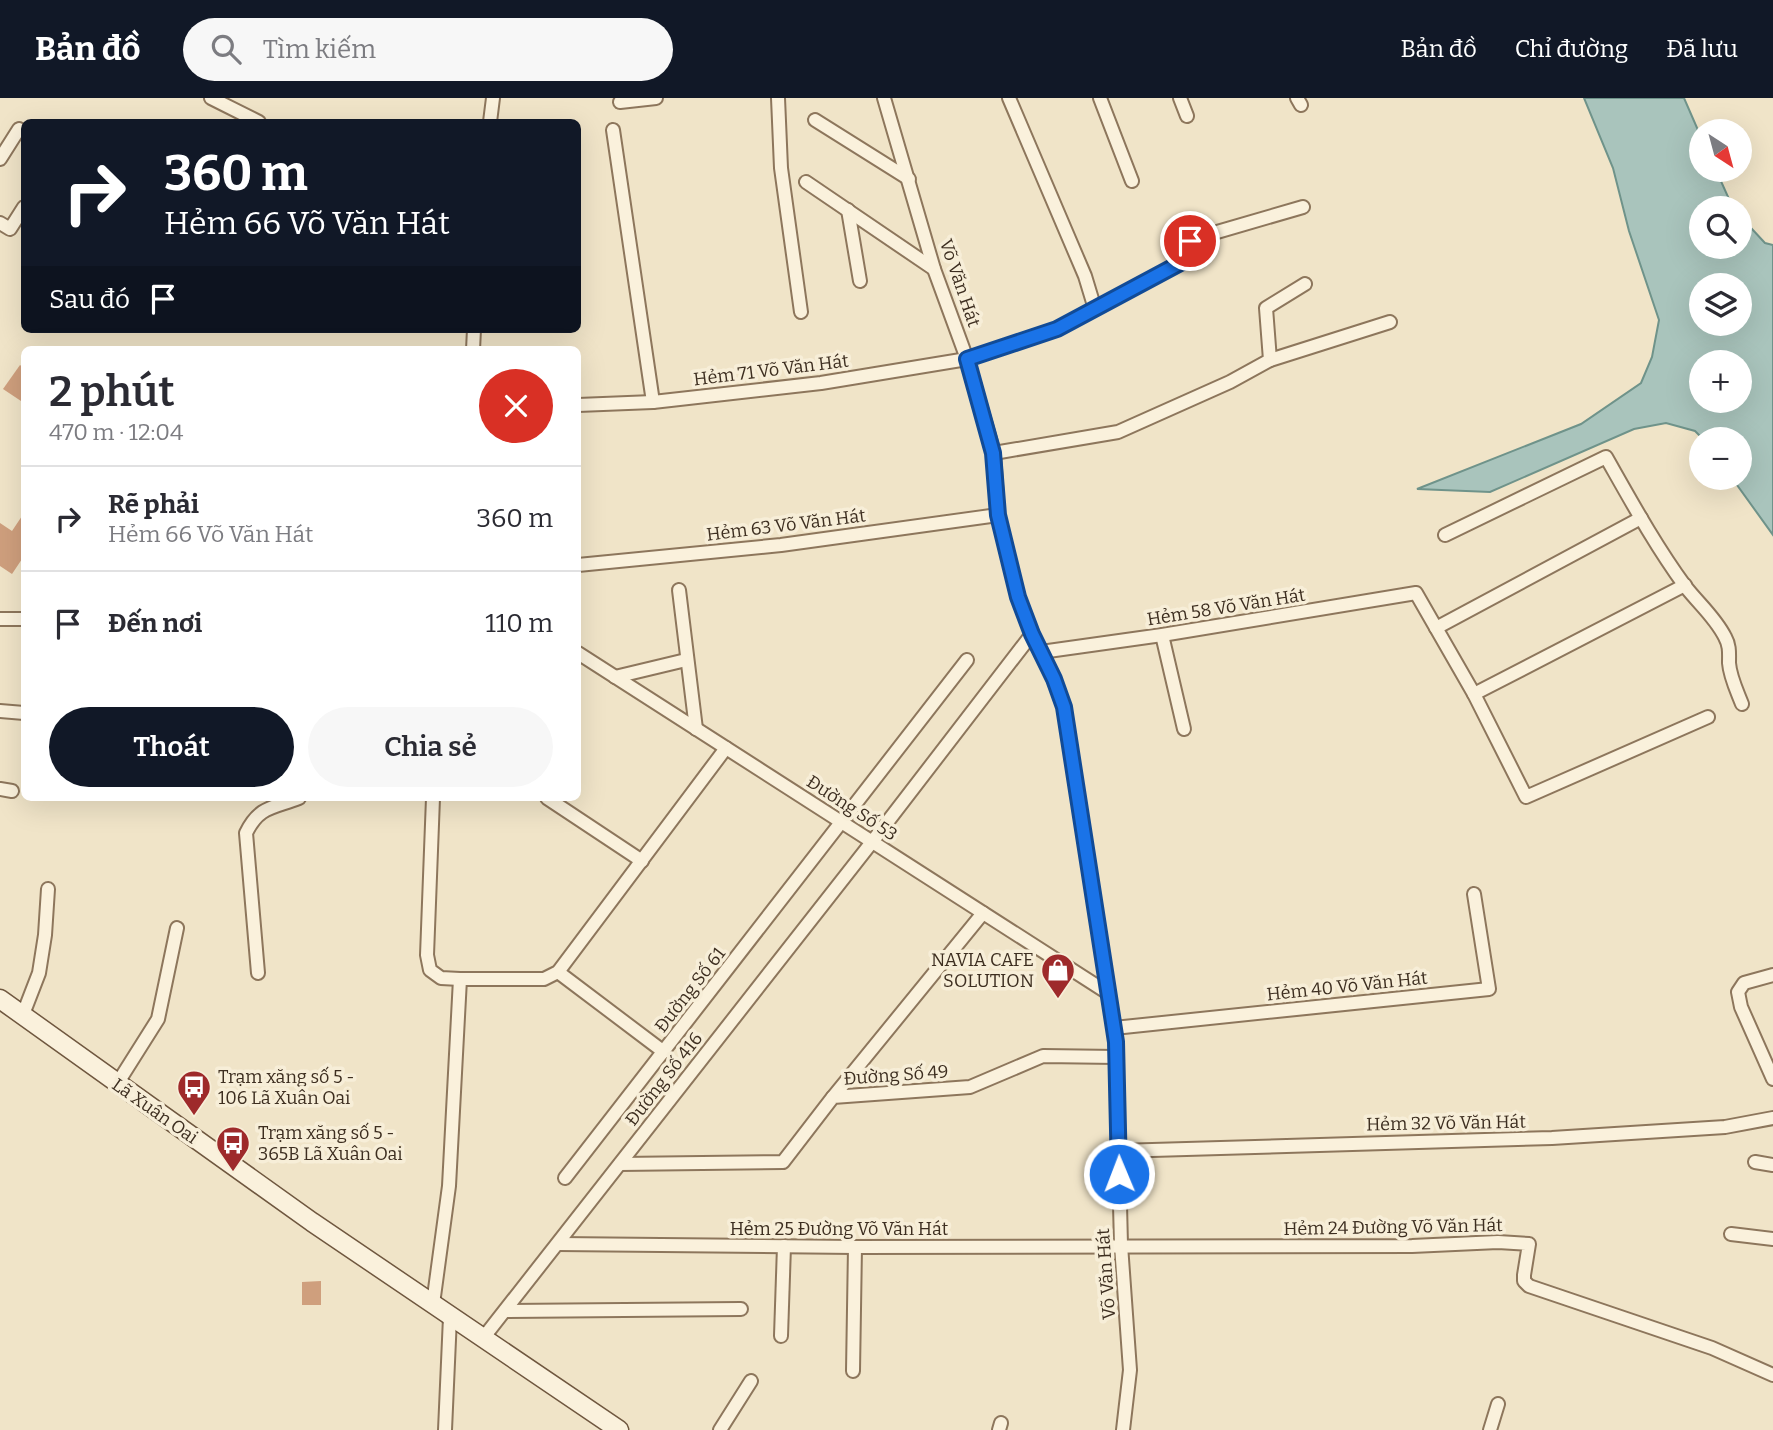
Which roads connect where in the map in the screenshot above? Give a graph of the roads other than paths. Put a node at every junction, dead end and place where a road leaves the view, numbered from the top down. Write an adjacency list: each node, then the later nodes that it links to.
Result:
1 (211, 98): 11 (street)
2 (493, 98): 12 (street)
3 (656, 98): 9 (street)
4 (778, 98): 28 (street)
5 (884, 98): 17 (street, Võ Văn Hát)
6 (1009, 98): 27 (street)
7 (1100, 98): 18 (street)
8 (1180, 98): 10 (street)
9 (620, 102)
10 (1187, 116)
11 (253, 119)
12 (490, 119)
13 (815, 120): 17 (street)
14 (19, 129): 16 (street)
15 (613, 130): 32 (street)
16 (0, 159)
17 (909, 179): 24 (street, Võ Văn Hát)
18 (1132, 181)
19 (806, 182): 21 (street)
20 (1303, 207): 27 (street, Hẻm 71 Võ Văn Hát)
21 (848, 210): 24 (street); 25 (street)
22 (21, 212): 23 (street)
23 (0, 223)
24 (934, 269): 30 (street, Võ Văn Hát)
25 (860, 281)
26 (1305, 284): 31 (street)
27 (1095, 309): 30 (street, Hẻm 71 Võ Văn Hát)
28 (801, 312)
29 (1390, 322): 31 (street)
30 (967, 359): 32 (street, Hẻm 71 Võ Văn Hát); 34 (street, Võ Văn Hát)
31 (1270, 360): 34 (street)
32 (653, 402): 33 (street, Hẻm 71 Võ Văn Hát)
33 (581, 405)
34 (993, 453): 35 (street, Võ Văn Hát)
35 (998, 515): 38 (street, Hẻm 63 Võ Văn Hát); 44 (street, Võ Văn Hát)
36 (1641, 518): 37 (street); 39 (street); 43 (street)
37 (1445, 535)
38 (581, 565)
39 (1685, 585): 51 (street); 52 (street)
40 (679, 590): 48 (street)
41 (0, 619): 42 (street)
42 (21, 619)
43 (1436, 628): 45 (street, Hẻm 58 Võ Văn Hát); 51 (street)
44 (1032, 634): 46 (street, Võ Văn Hát); 63 (street, Đường Số 416)
45 (1162, 635): 46 (street, Hẻm 58 Võ Văn Hát); 57 (street)
46 (1041, 652): 73 (street, Võ Văn Hát)
47 (581, 655): 50 (street, Đường Số 53)
48 (686, 660): 50 (street); 56 (street)
49 (967, 660): 62 (street, Đường Số 61)
50 (615, 677): 56 (street, Đường Số 53)
51 (1474, 694): 55 (street)
52 (1742, 704)
53 (0, 711): 54 (street)
54 (21, 713)
55 (1708, 717)
56 (696, 729): 58 (street, Đường Số 53)
57 (1184, 729)
58 (726, 748): 62 (street, Đường Số 53); 64 (street)
59 (289, 801): 70 (street)
60 (433, 801): 72 (street)
61 (552, 801): 64 (street)
62 (843, 823): 63 (street, Đường Số 53); 77 (street, Đường Số 61)
63 (872, 842): 67 (street, Đường Số 53); 85 (street, Đường Số 416)
64 (642, 861): 69 (street)
65 (48, 889): 75 (street)
66 (1474, 894): 76 (street, Hẻm 40 Võ Văn Hát)
67 (983, 913): 73 (street, Đường Số 53); 81 (street)
68 (177, 928): 80 (street)
69 (558, 972): 72 (street); 77 (street)
70 (258, 973)
71 (1773, 975): 79 (street)
72 (460, 979): 94 (street)
73 (1108, 993): 76 (street, Võ Văn Hát)
74 (3, 1007): 75 (main road, Lã Xuân Oai)
75 (23, 1017): 80 (main road, Lã Xuân Oai)
76 (1114, 1028): 78 (street, Võ Văn Hát)
77 (664, 1052): 87 (street, Đường Số 61)
78 (1117, 1057): 81 (street, Đường Số 49); 83 (street, Võ Văn Hát)
79 (1773, 1079)
80 (117, 1084): 94 (main road, Lã Xuân Oai)
81 (833, 1097): 85 (street, Đường Số 49)
82 (1773, 1118): 83 (street, Hẻm 32 Võ Văn Hát)
83 (1118, 1151): 91 (street, Võ Văn Hát)
84 (1755, 1162): 86 (street)
85 (620, 1164): 90 (street, Đường Số 416)
86 (1773, 1166)
87 (565, 1178)
88 (1731, 1234): 89 (street)
89 (1773, 1239)
90 (558, 1244): 92 (street, Hẻm 25 Đường Võ Văn Hát); 96 (street, Đường Số 416)
91 (1121, 1245): 93 (street, Hẻm 25 Đường Võ Văn Hát); 101 (street, Hẻm 24 Đường Võ Văn Hát); 107 (street, Võ Văn Hát)
92 (784, 1246): 93 (street, Hẻm 25 Đường Võ Văn Hát); 98 (street)
93 (855, 1247): 100 (street)
94 (433, 1304): 97 (main road, Lã Xuân Oai)
95 (741, 1309): 96 (street)
96 (505, 1311): 99 (street, Đường Số 416)
97 (450, 1317): 99 (main road, Lã Xuân Oai); 104 (street)
98 (781, 1336)
99 (484, 1337): 105 (main road, Lã Xuân Oai)
100 (853, 1371)
101 (1773, 1375)
102 (751, 1381): 106 (street)
103 (1498, 1404): 108 (street)
104 (445, 1430)
105 (619, 1430)
106 (720, 1430)
107 (1123, 1430)
108 (1490, 1430)

